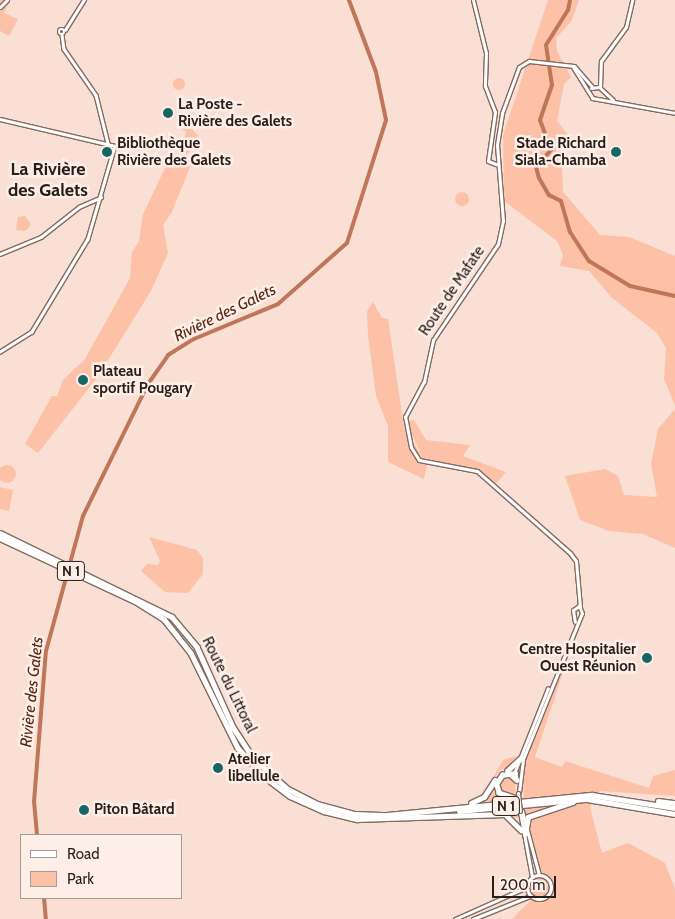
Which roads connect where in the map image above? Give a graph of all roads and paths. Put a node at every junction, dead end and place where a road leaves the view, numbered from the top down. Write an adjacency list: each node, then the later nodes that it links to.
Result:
1 (6, 0): 5 (main road)
2 (84, 0): 14 (street)
3 (473, 0): 15 (main road, Route de Mafate)
4 (632, 0): 7 (main road)
5 (0, 6)
6 (569, 65): 8 (main road); 10 (main road); 15 (main road)
7 (598, 77): 8 (main road); 9 (main road)
8 (593, 86): 9 (main road); 10 (main road)
9 (601, 88): 11 (main road); 12 (main road)
10 (589, 95): 11 (main road)
11 (600, 98): 12 (main road)
12 (675, 112)
13 (0, 119): 14 (street)
14 (108, 143): 16 (street)
15 (496, 164): 21 (main road, Route de Mafate)
16 (101, 197): 17 (street); 18 (street)
17 (0, 254)
18 (0, 352)
19 (0, 535): 20 (highway, Route du Littoral / N 1)
20 (136, 599): 35 (highway, Route du Littoral / N 1); 39 (highway, Route du Littoral / N 1)
21 (578, 599): 22 (main road, Route de Mafate); 23 (main road, Route de Mafate)
22 (575, 607): 23 (main road); 24 (main road, Route de Mafate)
23 (580, 607): 25 (main road)
24 (574, 614): 25 (main road); 26 (main road)
25 (579, 615): 26 (main road)
26 (575, 622): 27 (main road)
27 (552, 681): 28 (main road); 31 (main road)
28 (520, 758): 29 (main road); 30 (highway)
29 (516, 771): 30 (highway); 31 (main road); 31 (main road); 32 (main road)
30 (507, 772): 32 (highway); 35 (highway); 36 (highway)
31 (522, 772): 33 (main road)
32 (517, 780): 33 (main road)
33 (518, 793): 37 (main road, bridge)
34 (587, 799): 37 (highway); 38 (highway, N 1); 39 (highway, N 1)
35 (460, 806): 36 (highway, Route du Littoral / N 1)
36 (675, 806)
37 (522, 814): 40 (highway)
38 (675, 814)
39 (425, 815): 40 (highway)
40 (523, 832): 41 (main road); 42 (main road)
41 (539, 875): 42 (main road); 44 (main road)
42 (532, 878): 43 (main road)
43 (527, 887): 44 (main road); 45 (main road)
44 (530, 896): 46 (main road)
45 (455, 919)
46 (473, 919)

